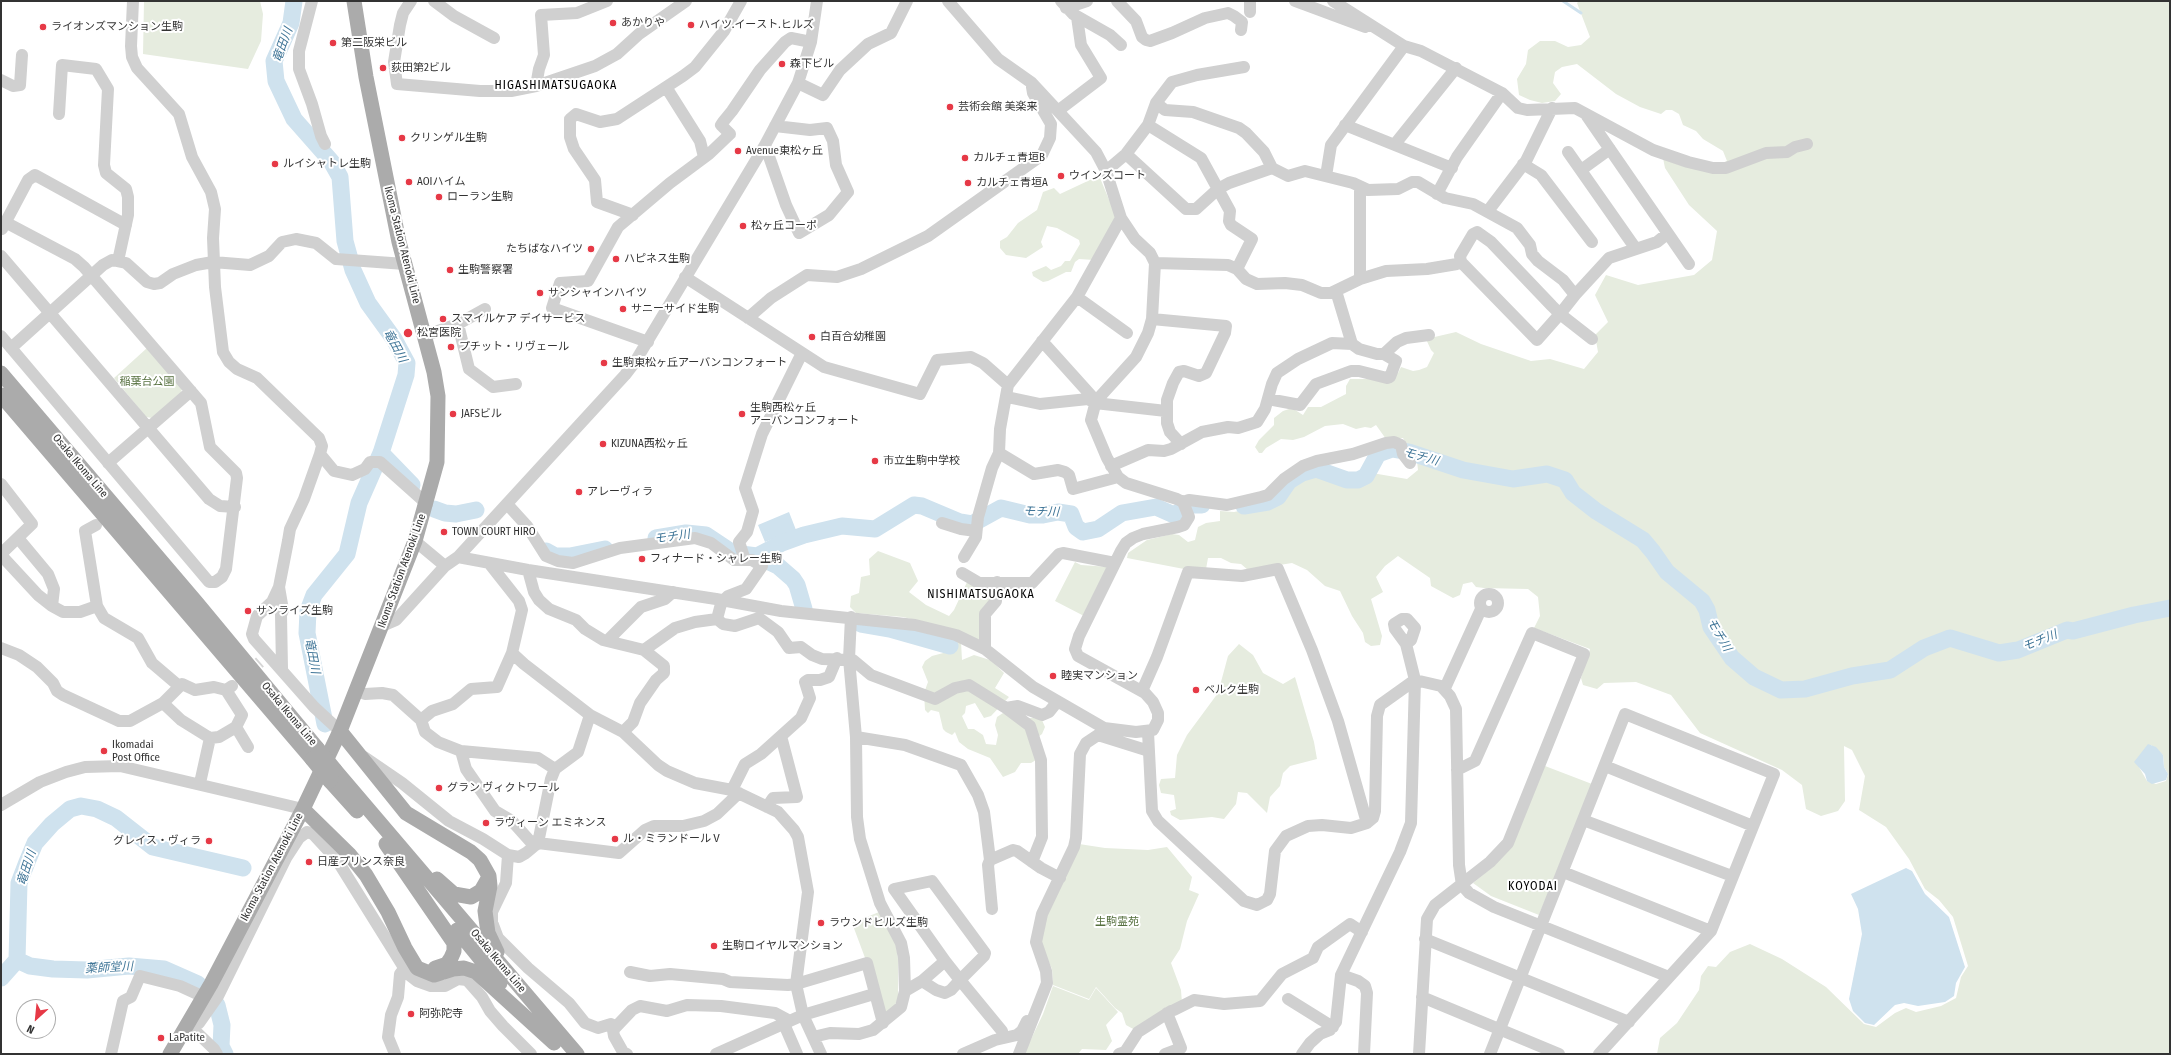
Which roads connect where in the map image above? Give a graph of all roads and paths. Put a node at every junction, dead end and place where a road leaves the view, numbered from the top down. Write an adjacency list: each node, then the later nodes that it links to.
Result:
1 (134, 1): 68 (street)
2 (312, 1): 41 (street)
3 (354, 1): 71 (main road, Ikoma Station Atenoki Line)
4 (413, 1): 30 (street)
5 (434, 1): 20 (street)
6 (606, 1): 30 (street)
7 (686, 1): 30 (street)
8 (740, 1): 31 (street)
9 (817, 1): 21 (street)
10 (907, 1): 28 (street)
11 (948, 1): 29 (street)
12 (1086, 1): 16 (street)
13 (1117, 1): 18 (street)
14 (1295, 1): 19 (street)
15 (1332, 1): 19 (street)
16 (1064, 4): 17 (street)
17 (1077, 17): 22 (street); 35 (street)
18 (1241, 30)
19 (1384, 34): 23 (street)
20 (494, 38)
21 (811, 42): 28 (street); 48 (street)
22 (1121, 45)
23 (1404, 46): 26 (street); 39 (street)
24 (22, 55): 27 (street)
25 (1244, 67): 33 (street)
26 (1456, 68): 32 (street); 42 (street)
27 (1, 80)
28 (798, 83): 40 (street)
29 (1032, 83): 35 (street); 83 (street)
30 (536, 86)
31 (666, 87): 48 (street); 59 (street)
32 (1502, 93): 34 (street); 51 (street)
33 (1156, 103): 38 (street); 50 (street)
34 (1552, 108): 36 (street); 49 (street)
35 (1059, 110): 53 (street)
36 (1585, 113): 43 (street); 45 (street)
37 (59, 114): 61 (street)
38 (1148, 125): 47 (street); 56 (street)
39 (1346, 125): 42 (street); 54 (street)
40 (775, 126): 44 (street); 44 (street)
41 (325, 144)
42 (1395, 144): 51 (street)
43 (1807, 144)
44 (765, 145): 75 (street)
45 (1610, 149): 52 (street); 63 (street)
46 (1568, 152): 52 (street)
47 (1126, 154): 53 (street); 56 (street)
48 (704, 157): 59 (street)
49 (1523, 164): 58 (street); 64 (street)
50 (1272, 168): 54 (street); 56 (street)
51 (1452, 168): 57 (street)
52 (1581, 170): 65 (street)
53 (1106, 171): 60 (street)
54 (1326, 176): 55 (street)
55 (1360, 188): 57 (street); 76 (street)
56 (1218, 189): 73 (street)
57 (1437, 194): 58 (street)
58 (1488, 211): 78 (street)
59 (633, 215): 92 (street)
60 (1120, 218): 70 (street); 79 (street)
61 (126, 225): 62 (street); 67 (street)
62 (3, 226): 74 (street)
63 (1667, 234): 65 (street); 72 (street)
64 (1592, 242)
65 (1636, 249): 78 (street)
66 (1, 256): 81 (street)
67 (118, 261): 68 (street); 74 (street)
68 (213, 262): 71 (street); 109 (street)
69 (1461, 262): 76 (street); 82 (street); 82 (street)
70 (1155, 263): 73 (street); 84 (street)
71 (405, 264): 89 (main road, Ikoma Station Atenoki Line)
72 (1689, 264)
73 (1237, 269): 77 (street)
74 (92, 275): 81 (street); 100 (street)
75 (685, 277): 83 (street); 92 (street)
76 (1360, 280): 77 (street)
77 (1336, 291): 93 (street)
78 (1575, 295): 82 (street)
79 (1077, 297): 86 (street); 91 (street)
80 (485, 309): 85 (street)
81 (50, 312): 94 (street); 106 (street)
82 (1560, 314): 90 (street)
83 (748, 318): 95 (street)
84 (1152, 319): 104 (street); 105 (street)
85 (458, 324): 89 (street); 98 (street)
86 (1127, 333)
87 (1429, 335): 96 (street)
88 (1, 336): 94 (street)
89 (424, 336): 116 (main road, Ikoma Station Atenoki Line)
90 (1592, 339)
91 (1042, 341): 99 (street); 104 (street)
92 (648, 342): 117 (street)
93 (1352, 344): 96 (street); 103 (street)
94 (11, 348): 110 (street)
95 (802, 353): 99 (street); 126 (street)
96 (1384, 354): 103 (street)
97 (1, 373): 175 (main road, Osaka Ikoma Line)
98 (516, 384)
99 (1008, 385): 102 (street)
100 (191, 391): 106 (street); 118 (street)
101 (1, 395): 175 (main road, Osaka Ikoma Line)
102 (1007, 397): 104 (street); 108 (street)
103 (1268, 399): 107 (street)
104 (1096, 402): 105 (street); 112 (street)
105 (1166, 411): 107 (street)
106 (149, 427): 110 (street); 118 (street)
107 (1181, 444): 112 (street)
108 (999, 453): 113 (street); 121 (street)
109 (320, 454): 116 (street); 134 (street)
110 (108, 463): 118 (street)
111 (1410, 463): 115 (street)
112 (1111, 466): 113 (street)
113 (1118, 477): 115 (street)
114 (1, 484): 122 (street)
115 (1183, 502): 129 (street)
116 (427, 504): 123 (main road, Ikoma Station Atenoki Line)
117 (506, 504): 125 (street); 126 (street)
118 (235, 507)
119 (942, 523): 121 (street)
120 (96, 525): 138 (street)
121 (977, 525): 127 (street)
122 (18, 538): 124 (street); 137 (street)
123 (415, 541): 130 (street); 142 (main road, Ikoma Station Atenoki Line)
124 (1, 555): 137 (street)
125 (458, 556): 128 (street); 130 (street)
126 (744, 556): 136 (street)
127 (964, 557)
128 (489, 563): 131 (street); 148 (street)
129 (1115, 563): 133 (street); 158 (street)
130 (446, 566): 142 (street)
131 (528, 570): 135 (street); 143 (street)
132 (962, 573): 133 (street)
133 (997, 582): 146 (street)
134 (280, 587): 152 (street); 152 (street)
135 (673, 592): 136 (street); 143 (street)
136 (723, 600): 140 (street); 141 (street)
137 (52, 606): 138 (street)
138 (97, 606): 155 (street)
139 (1481, 609): 156 (street)
140 (718, 619): 147 (street); 149 (street)
141 (851, 621): 146 (street); 150 (street)
142 (382, 626): 157 (main road, Ikoma Station Atenoki Line)
143 (607, 641): 147 (street)
144 (1406, 644): 154 (street)
145 (1, 648): 160 (street)
146 (985, 649): 159 (street)
147 (644, 650): 166 (street)
148 (512, 653): 151 (street); 153 (street)
149 (837, 658): 150 (street); 168 (street)
150 (849, 659): 161 (street); 169 (street)
151 (524, 664): 153 (street); 162 (street)
152 (282, 668): 165 (street)
153 (504, 670): 163 (street)
154 (1415, 680): 156 (street); 185 (street); 200 (street)
155 (179, 686): 160 (street); 164 (street)
156 (1445, 688): 178 (street)
157 (357, 691): 163 (street); 165 (main road, Ikoma Station Atenoki Line)
158 (1142, 691): 167 (street); 185 (street)
159 (1057, 702): 161 (street); 167 (street)
160 (163, 703): 170 (street)
161 (1006, 708): 191 (street)
162 (590, 715): 166 (street); 177 (street)
163 (421, 720): 172 (street)
164 (236, 727): 170 (street); 171 (street)
165 (340, 731): 174 (main road); 183 (main road, Ikoma Station Atenoki Line)
166 (623, 732): 180 (street)
167 (1148, 732): 173 (street)
168 (781, 736): 180 (street); 182 (street)
169 (856, 737): 190 (street); 212 (street)
170 (210, 738): 179 (street)
171 (248, 746)
172 (460, 751): 177 (street); 188 (street)
173 (1149, 751): 185 (street); 195 (street)
174 (358, 753): 189 (street); 193 (main road)
175 (314, 754): 187 (main road, Osaka Ikoma Line, bridge)
176 (1605, 766): 184 (street); 186 (street); 186 (street)
177 (555, 769): 188 (street)
178 (1457, 770): 196 (street); 196 (street)
179 (200, 783): 181 (street); 183 (street)
180 (735, 792): 182 (street); 188 (street)
181 (1, 805)
182 (767, 807): 210 (street)
183 (303, 809): 203 (main road); 214 (main road, Ikoma Station Atenoki Line)
184 (1583, 820): 192 (street); 194 (street)
185 (1366, 823)
186 (1753, 826): 194 (street)
187 (388, 840): 193 (main road); 203 (main road); 211 (main road, Osaka Ikoma Line); 229 (main road, Osaka Ikoma Line)
188 (537, 844): 189 (street)
189 (508, 855): 224 (street)
190 (990, 860): 191 (street); 197 (street)
191 (1032, 862): 195 (street)
192 (1563, 872): 198 (street); 199 (street)
193 (489, 876): 211 (main road)
194 (1732, 876): 199 (street)
195 (1060, 878): 217 (street)
196 (1462, 885): 198 (street); 201 (street)
197 (992, 909)
198 (1541, 925): 206 (street); 207 (street)
199 (1711, 931): 206 (street)
200 (1362, 932): 205 (street); 218 (street)
201 (1425, 939): 207 (street); 215 (street)
202 (945, 961): 208 (street); 208 (street); 209 (street)
203 (408, 965): 223 (street); 229 (main road); 233 (street); 234 (street)
204 (630, 972): 210 (street)
205 (1341, 974): 225 (street); 245 (street)
206 (1669, 977): 221 (street)
207 (1520, 979): 221 (street); 226 (street)
208 (960, 980): 209 (street); 228 (street)
209 (922, 981): 212 (street)
210 (796, 984): 213 (street); 219 (street)
211 (521, 989): 235 (main road, Osaka Ikoma Line)
212 (905, 991): 222 (street)
213 (874, 994): 219 (street); 222 (street)
214 (204, 997): 223 (main road, Ikoma Station Atenoki Line); 230 (street)
215 (1422, 997): 226 (street); 246 (street)
216 (1288, 999): 225 (street)
217 (1040, 1005): 228 (street); 241 (street)
218 (1171, 1011): 242 (street); 243 (street)
219 (803, 1014): 220 (street); 227 (street)
220 (787, 1022): 224 (street); 237 (street); 238 (street)
221 (1629, 1022): 249 (street)
222 (883, 1023): 227 (street)
223 (193, 1024): 231 (main road, Ikoma Station Atenoki Line); 232 (street)
224 (615, 1026): 236 (street)
225 (1333, 1027): 244 (street)
226 (1499, 1029): 247 (street); 248 (street)
227 (813, 1037): 239 (street)
228 (1003, 1038): 240 (street)
229 (559, 1049)
230 (111, 1054)
231 (170, 1054)
232 (217, 1054)
233 (395, 1054)
234 (531, 1054)
235 (577, 1054)
236 (627, 1054)
237 (716, 1054)
238 (797, 1054)
239 (821, 1054)
240 (963, 1054)
241 (1019, 1054)
242 (1119, 1054)
243 (1165, 1054)
244 (1302, 1054)
245 (1364, 1054)
246 (1419, 1054)
247 (1490, 1054)
248 (1559, 1054)
249 (1599, 1054)

